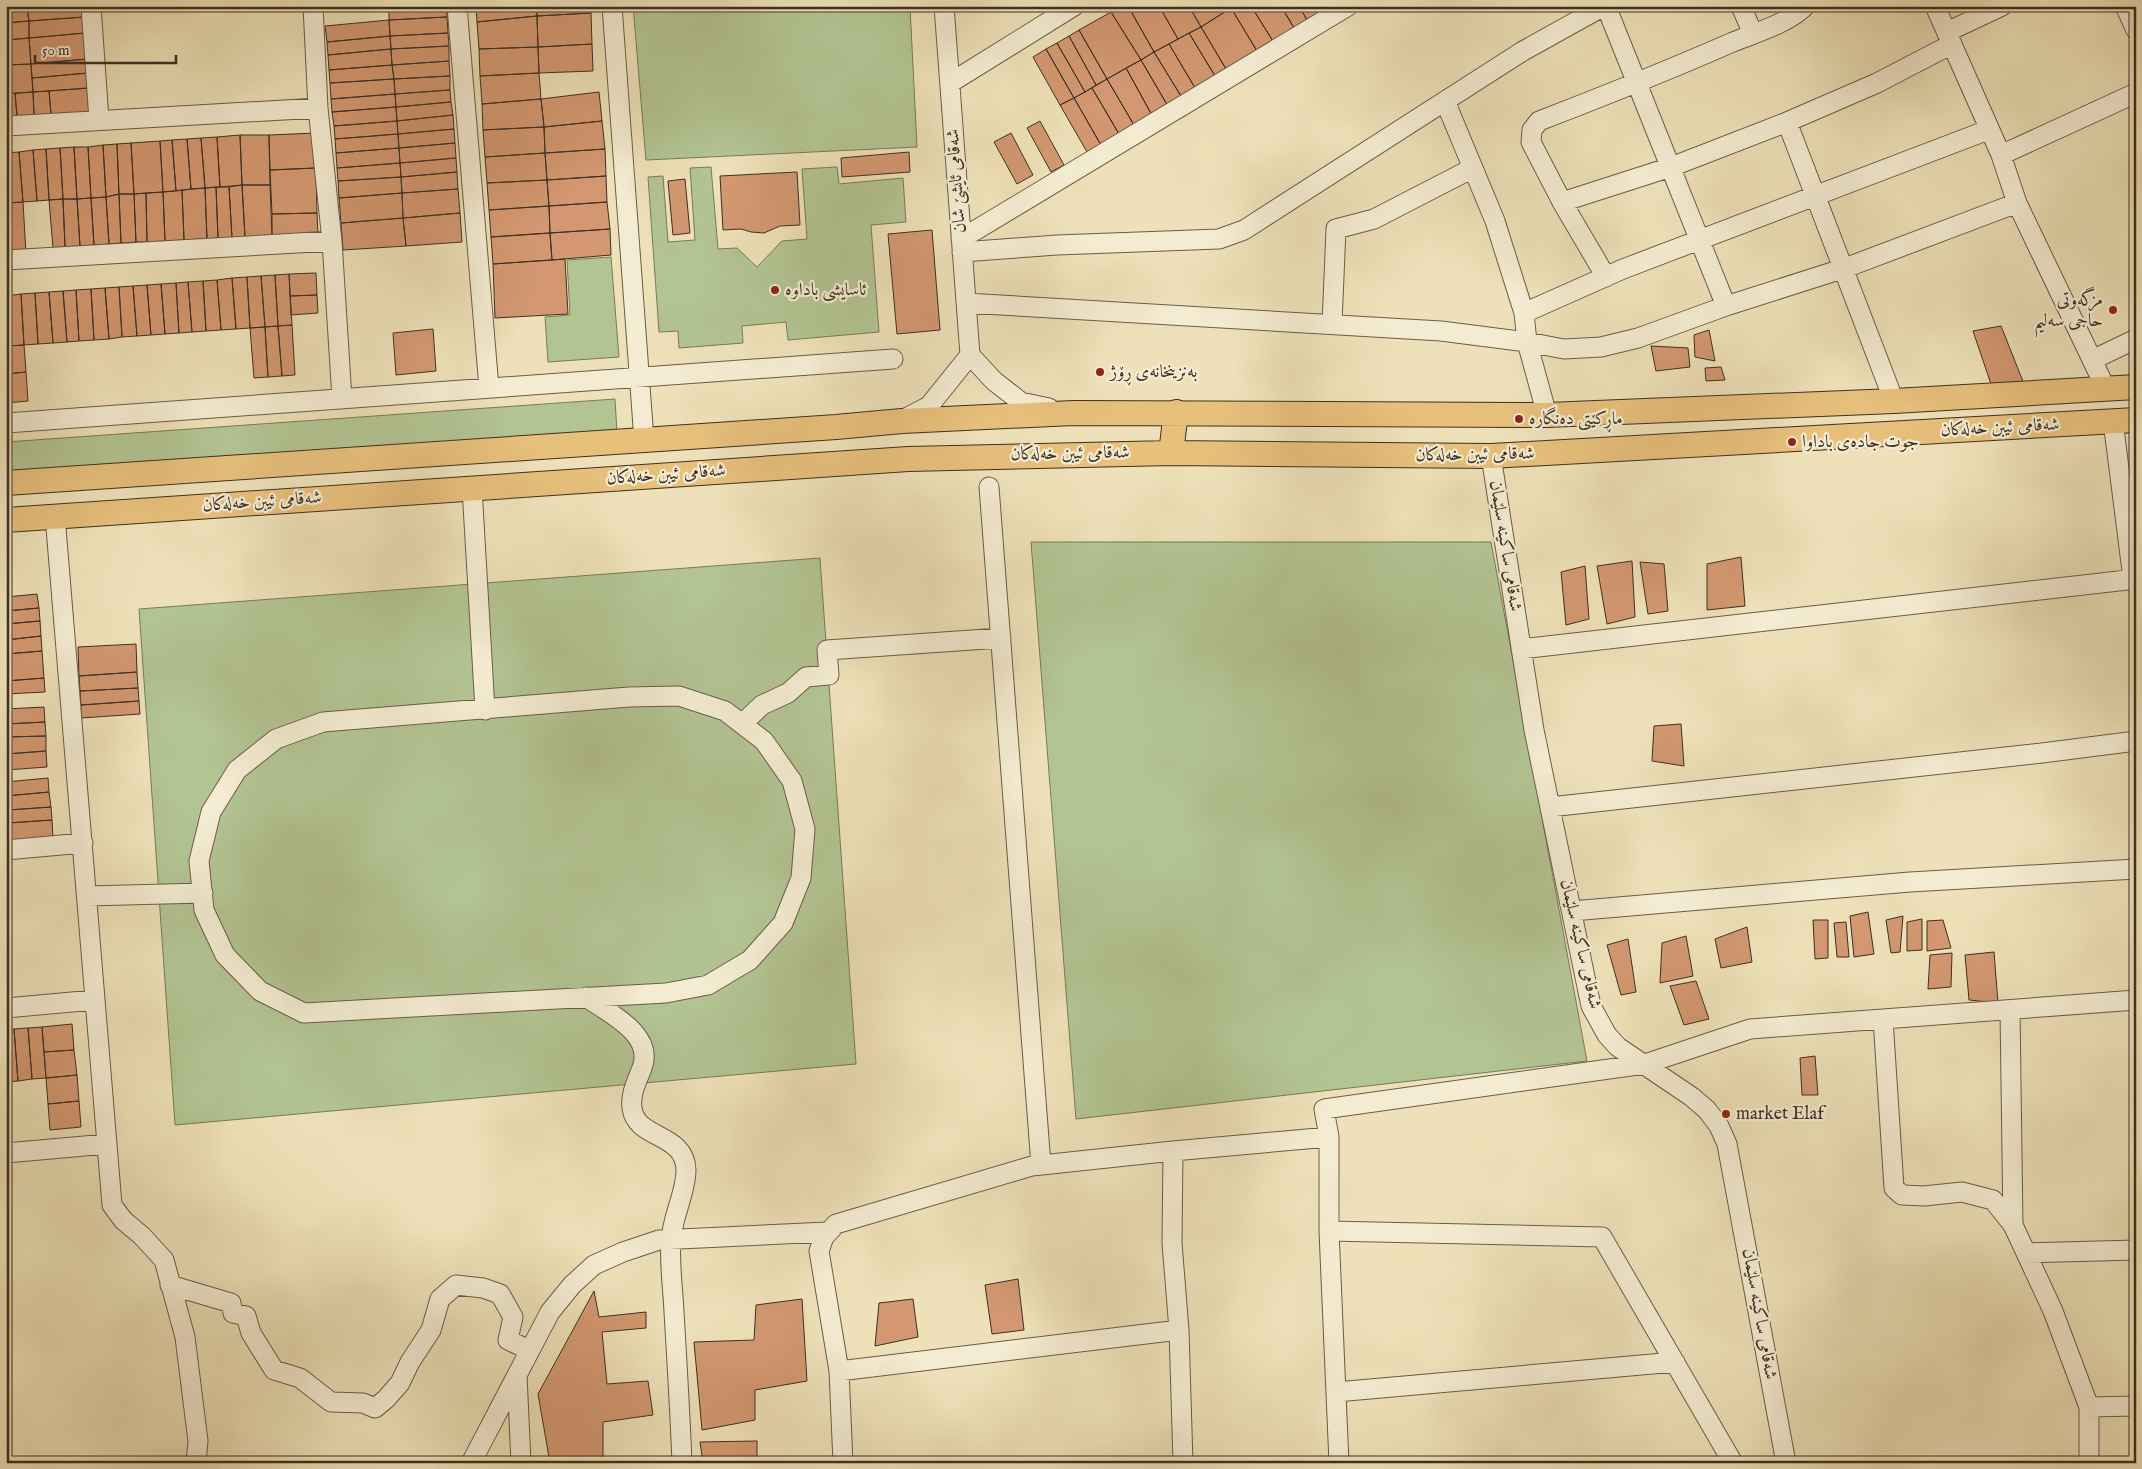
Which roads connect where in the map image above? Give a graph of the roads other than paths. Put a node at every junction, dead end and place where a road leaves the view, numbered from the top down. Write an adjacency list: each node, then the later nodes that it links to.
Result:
1 (91, 6): 22 (street)
2 (313, 6): 21 (street)
3 (458, 6): 49 (street)
4 (612, 6): 47 (street)
5 (944, 6): 17 (street, شەقامی ئایشێ شان)
6 (1074, 6): 17 (street)
7 (1348, 6): 34 (street)
8 (1605, 6): 18 (street); 20 (street)
9 (1741, 6): 15 (street)
10 (1804, 6): 15 (street)
11 (1935, 6): 16 (street)
12 (2002, 6): 16 (street)
13 (2125, 6): 14 (street)
14 (2136, 30)
15 (1753, 34): 18 (street)
16 (1949, 38): 23 (street); 25 (street)
17 (950, 83): 34 (street, شەقامی ئایشێ شان)
18 (1637, 83): 27 (street); 30 (street)
19 (2136, 93): 26 (street)
20 (1444, 101): 28 (street); 34 (street)
21 (318, 108): 22 (street); 33 (street)
22 (99, 120): 24 (street)
23 (1788, 122): 27 (street); 29 (street)
24 (6, 126)
25 (1988, 130): 26 (street); 29 (street)
26 (2001, 155): 31 (street)
27 (1671, 167): 30 (street); 32 (street)
28 (1473, 168): 40 (street); 41 (street)
29 (1817, 197): 32 (street); 36 (street)
30 (1562, 202): 37 (street)
31 (2017, 203): 36 (street); 46 (street)
32 (1700, 240): 37 (street); 39 (street)
33 (332, 242): 35 (street); 51 (street)
34 (962, 245): 38 (street, شەقامی ئایشێ شان)
35 (6, 260)
36 (1844, 268): 39 (street); 52 (street)
37 (1606, 277): 40 (street)
38 (966, 303): 41 (street); 44 (street, شەقامی ئایشێ شان)
39 (1726, 306): 43 (street)
40 (1524, 313): 43 (street)
41 (1332, 324): 43 (street)
42 (2136, 339): 46 (street)
43 (1527, 342): 55 (street)
44 (970, 355): 54 (street); 56 (street)
45 (893, 359): 47 (street)
46 (2092, 360): 50 (street)
47 (640, 377): 49 (street); 60 (street)
48 (2136, 387): 50 (main road, شەقامی ئیبن خەلەکان)
49 (489, 388): 51 (street)
50 (2106, 389): 52 (main road, شەقامی ئیبن خەلەکان)
51 (342, 399): 58 (street)
52 (1894, 401): 55 (main road, شەقامی ئیبن خەلەکان)
53 (1176, 412): 54 (main road, شەقامی ئیبن خەلەکان); 55 (main road, شەقامی ئیبن خەلەکان); 61 (main road)
54 (1073, 413): 56 (main road, شەقامی ئیبن خەلەکان)
55 (1547, 415)
56 (902, 421): 59 (main road, شەقامی ئیبن خەلەکان)
57 (2125, 421): 62 (main road, شەقامی ئیبن خەلەکان); 69 (street)
58 (6, 423)
59 (836, 427): 60 (main road, شەقامی ئیبن خەلەکان); 63 (main road)
60 (644, 440): 64 (main road, شەقامی ئیبن خەلەکان)
61 (1171, 453): 62 (main road, شەقامی ئیبن خەلەکان); 63 (main road, شەقامی ئیبن خەلەکان)
62 (1491, 456): 71 (street, شەقامی ساکینە سلێمان)
63 (839, 463): 66 (main road, شەقامی ئیبن خەلەکان)
64 (6, 482)
65 (989, 487): 70 (street)
66 (472, 488): 67 (main road, شەقامی ئیبن خەلەکان); 72 (street)
67 (56, 516): 68 (main road, شەقامی ئیبن خەلەکان); 76 (street)
68 (6, 520)
69 (2134, 579): 71 (street)
70 (1001, 638): 73 (street); 93 (street)
71 (1521, 649): 75 (street, شەقامی ساکینە سلێمان)
72 (485, 710): 73 (street); 79 (street)
73 (742, 724): 82 (street)
74 (2136, 741): 75 (street)
75 (1550, 807): 81 (street, شەقامی ساکینە سلێمان)
76 (83, 843): 77 (street); 80 (street)
77 (6, 850)
78 (2136, 869): 81 (street)
79 (203, 894): 80 (street); 82 (street)
80 (87, 896): 83 (street)
81 (1572, 911): 88 (street, شەقامی ساکینە سلێمان)
82 (586, 998): 97 (street)
83 (94, 1000): 85 (street); 90 (street)
84 (2136, 1000): 86 (street)
85 (6, 1008)
86 (2010, 1010): 87 (street); 94 (street)
87 (1883, 1019): 88 (street); 94 (street)
88 (1645, 1064): 89 (street); 117 (street, شەقامی ساکینە سلێمان)
89 (1329, 1137): 91 (street); 95 (street)
90 (108, 1144): 92 (street); 100 (street)
91 (1173, 1151): 93 (street); 101 (street)
92 (6, 1152)
93 (1041, 1165): 96 (street)
94 (2013, 1225): 99 (street)
95 (1329, 1231): 103 (street); 106 (street)
96 (827, 1232): 97 (street); 104 (street)
97 (671, 1239): 102 (street); 112 (street)
98 (2136, 1250): 99 (street)
99 (2026, 1253): 108 (street)
100 (170, 1285): 102 (street); 109 (street)
101 (1179, 1330): 104 (street); 114 (street)
102 (530, 1350): 105 (street)
103 (1675, 1362): 106 (street); 116 (street)
104 (839, 1371): 113 (street)
105 (517, 1374): 110 (street); 111 (street)
106 (1336, 1392): 115 (street)
107 (2136, 1406): 108 (street)
108 (2089, 1407): 118 (street)
109 (196, 1463)
110 (471, 1463)
111 (521, 1463)
112 (682, 1463)
113 (843, 1463)
114 (1183, 1463)
115 (1339, 1463)
116 (1733, 1463)
117 (1786, 1463)
118 (2089, 1463)

